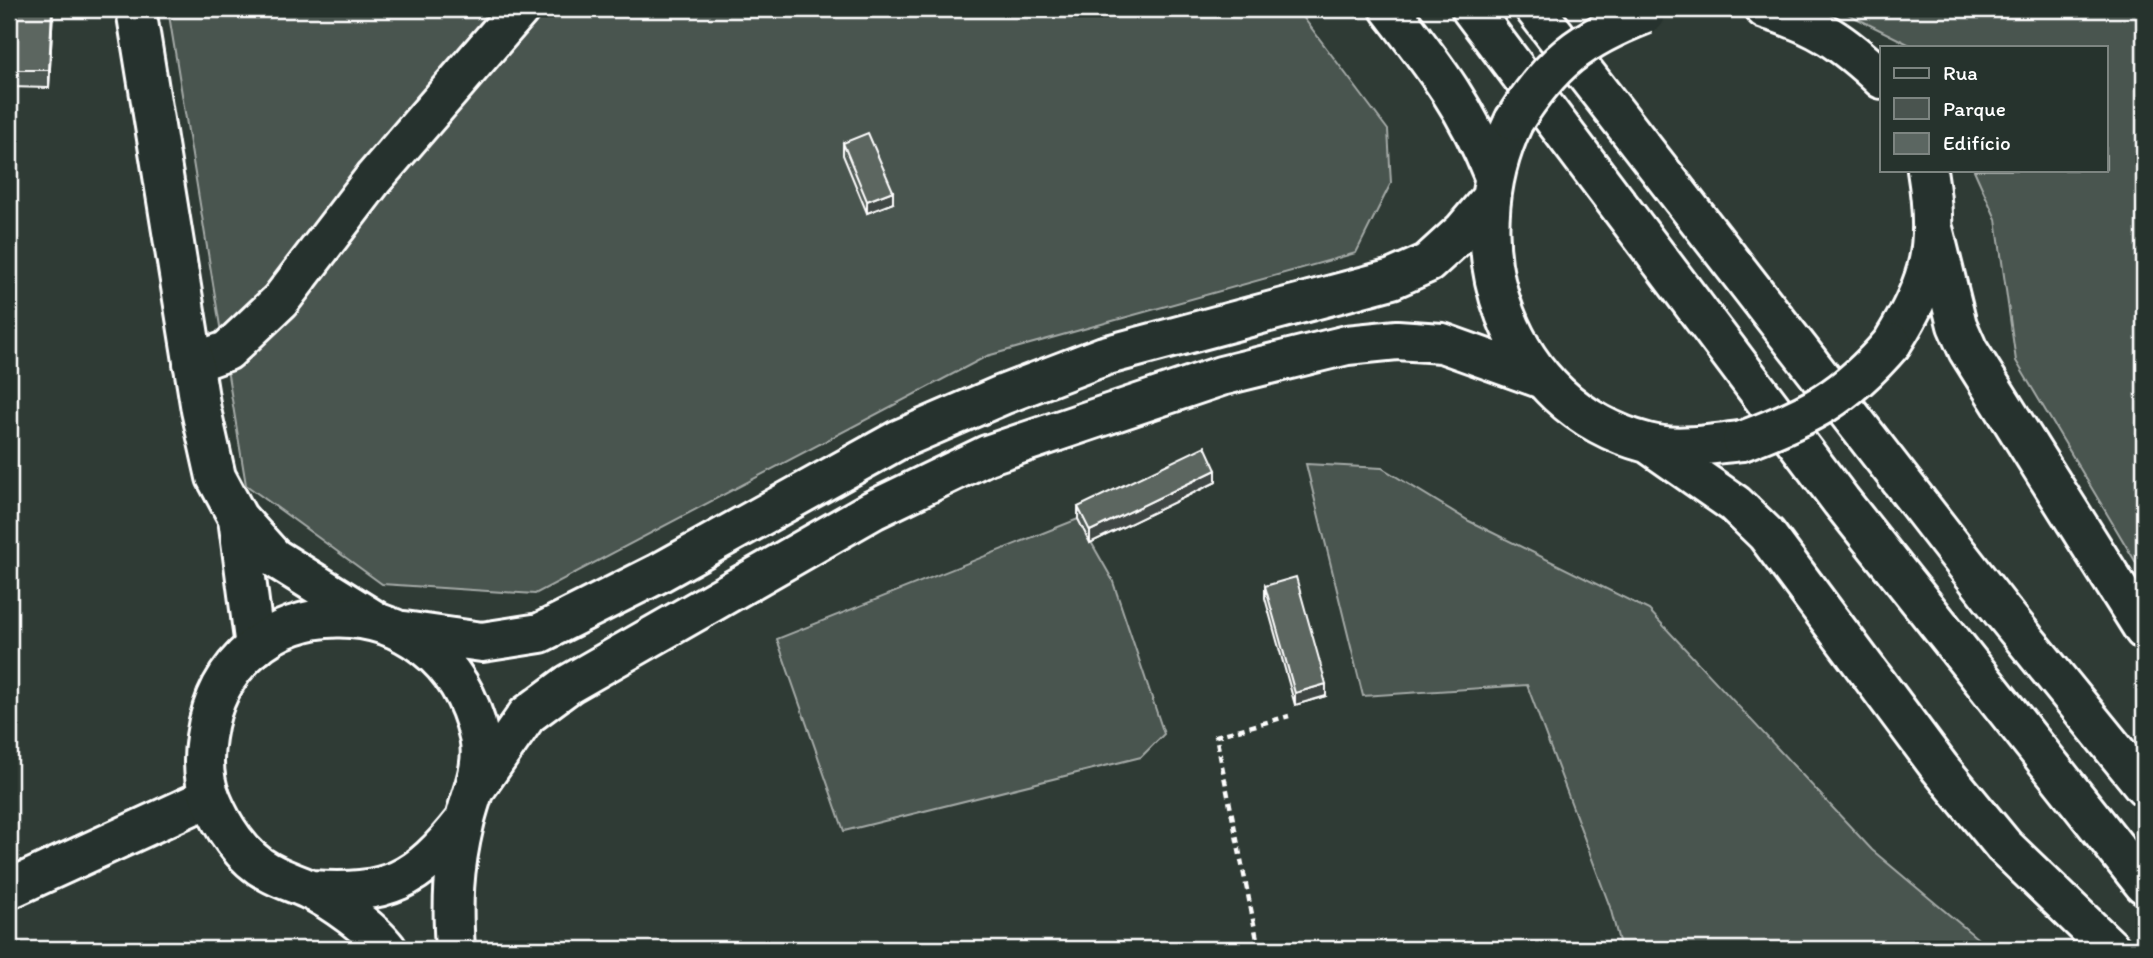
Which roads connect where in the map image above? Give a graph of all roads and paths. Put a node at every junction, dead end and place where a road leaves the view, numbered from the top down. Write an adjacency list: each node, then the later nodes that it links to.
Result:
1 (136, 9): 12 (main road)
2 (520, 9): 12 (main road)
3 (1390, 9): 10 (main road)
4 (1471, 9): 24 (main road)
5 (1535, 9): 21 (main road)
6 (1765, 9): 8 (main road)
7 (1653, 11): 10 (main road, bridge)
8 (1880, 77)
9 (1927, 172): 11 (main road)
10 (1492, 186): 13 (main road); 16 (main road)
11 (1934, 232): 14 (main road, bridge); 17 (main road)
12 (193, 363): 15 (main road)
13 (1540, 378): 14 (main road); 20 (main road)
14 (1649, 444): 30 (main road)
15 (238, 518): 16 (main road); 18 (main road)
16 (389, 626): 18 (main road); 20 (main road)
17 (2144, 630)
18 (255, 647): 22 (main road)
19 (1289, 716): 29 (path)
20 (478, 785): 23 (main road)
21 (2144, 786)
22 (210, 797): 25 (main road); 26 (main road)
23 (464, 821): 26 (main road); 28 (main road)
24 (2144, 884)
25 (9, 889)
26 (311, 890): 27 (main road)
27 (387, 949)
28 (455, 949)
29 (1259, 949)
30 (2111, 949)

